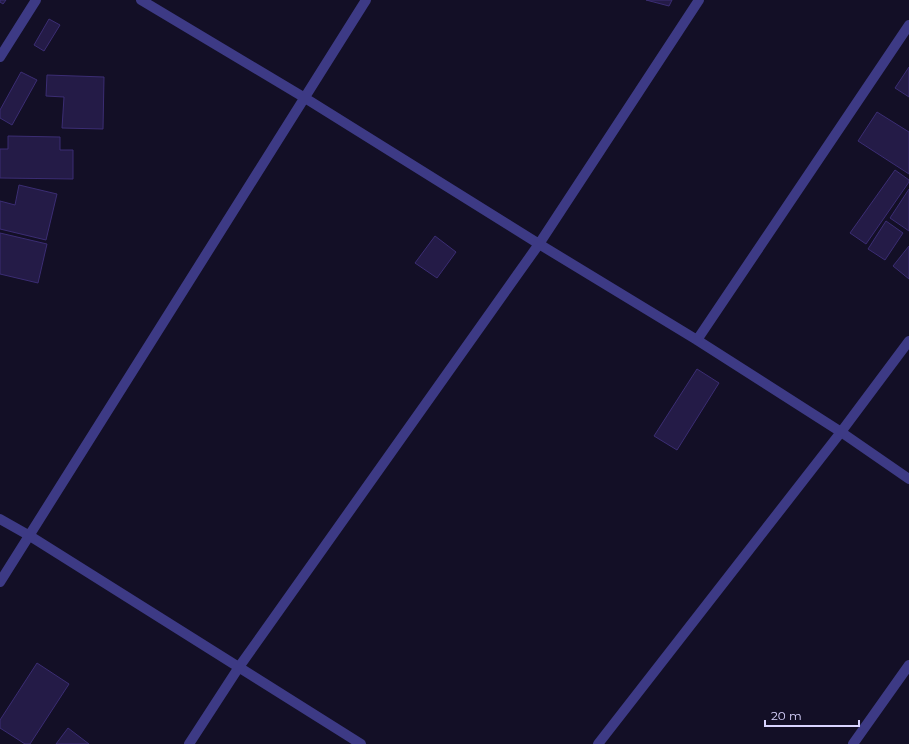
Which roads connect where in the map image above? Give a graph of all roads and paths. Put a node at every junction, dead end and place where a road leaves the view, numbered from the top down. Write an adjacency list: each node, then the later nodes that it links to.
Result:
1 (36, 0): 6 (street)
2 (141, 0): 7 (street)
3 (366, 0): 7 (street)
4 (699, 0): 8 (street)
5 (909, 25): 9 (street)
6 (0, 57)
7 (305, 98): 8 (street); 14 (street)
8 (539, 244): 9 (street); 17 (street)
9 (697, 340): 11 (street)
10 (909, 341): 11 (street)
11 (841, 432): 12 (street); 20 (street)
12 (909, 479)
13 (0, 519): 14 (street)
14 (30, 536): 15 (street); 17 (street)
15 (0, 582)
16 (909, 665): 21 (street)
17 (239, 667): 18 (street); 19 (street)
18 (189, 744)
19 (361, 744)
20 (598, 744)
21 (853, 744)

